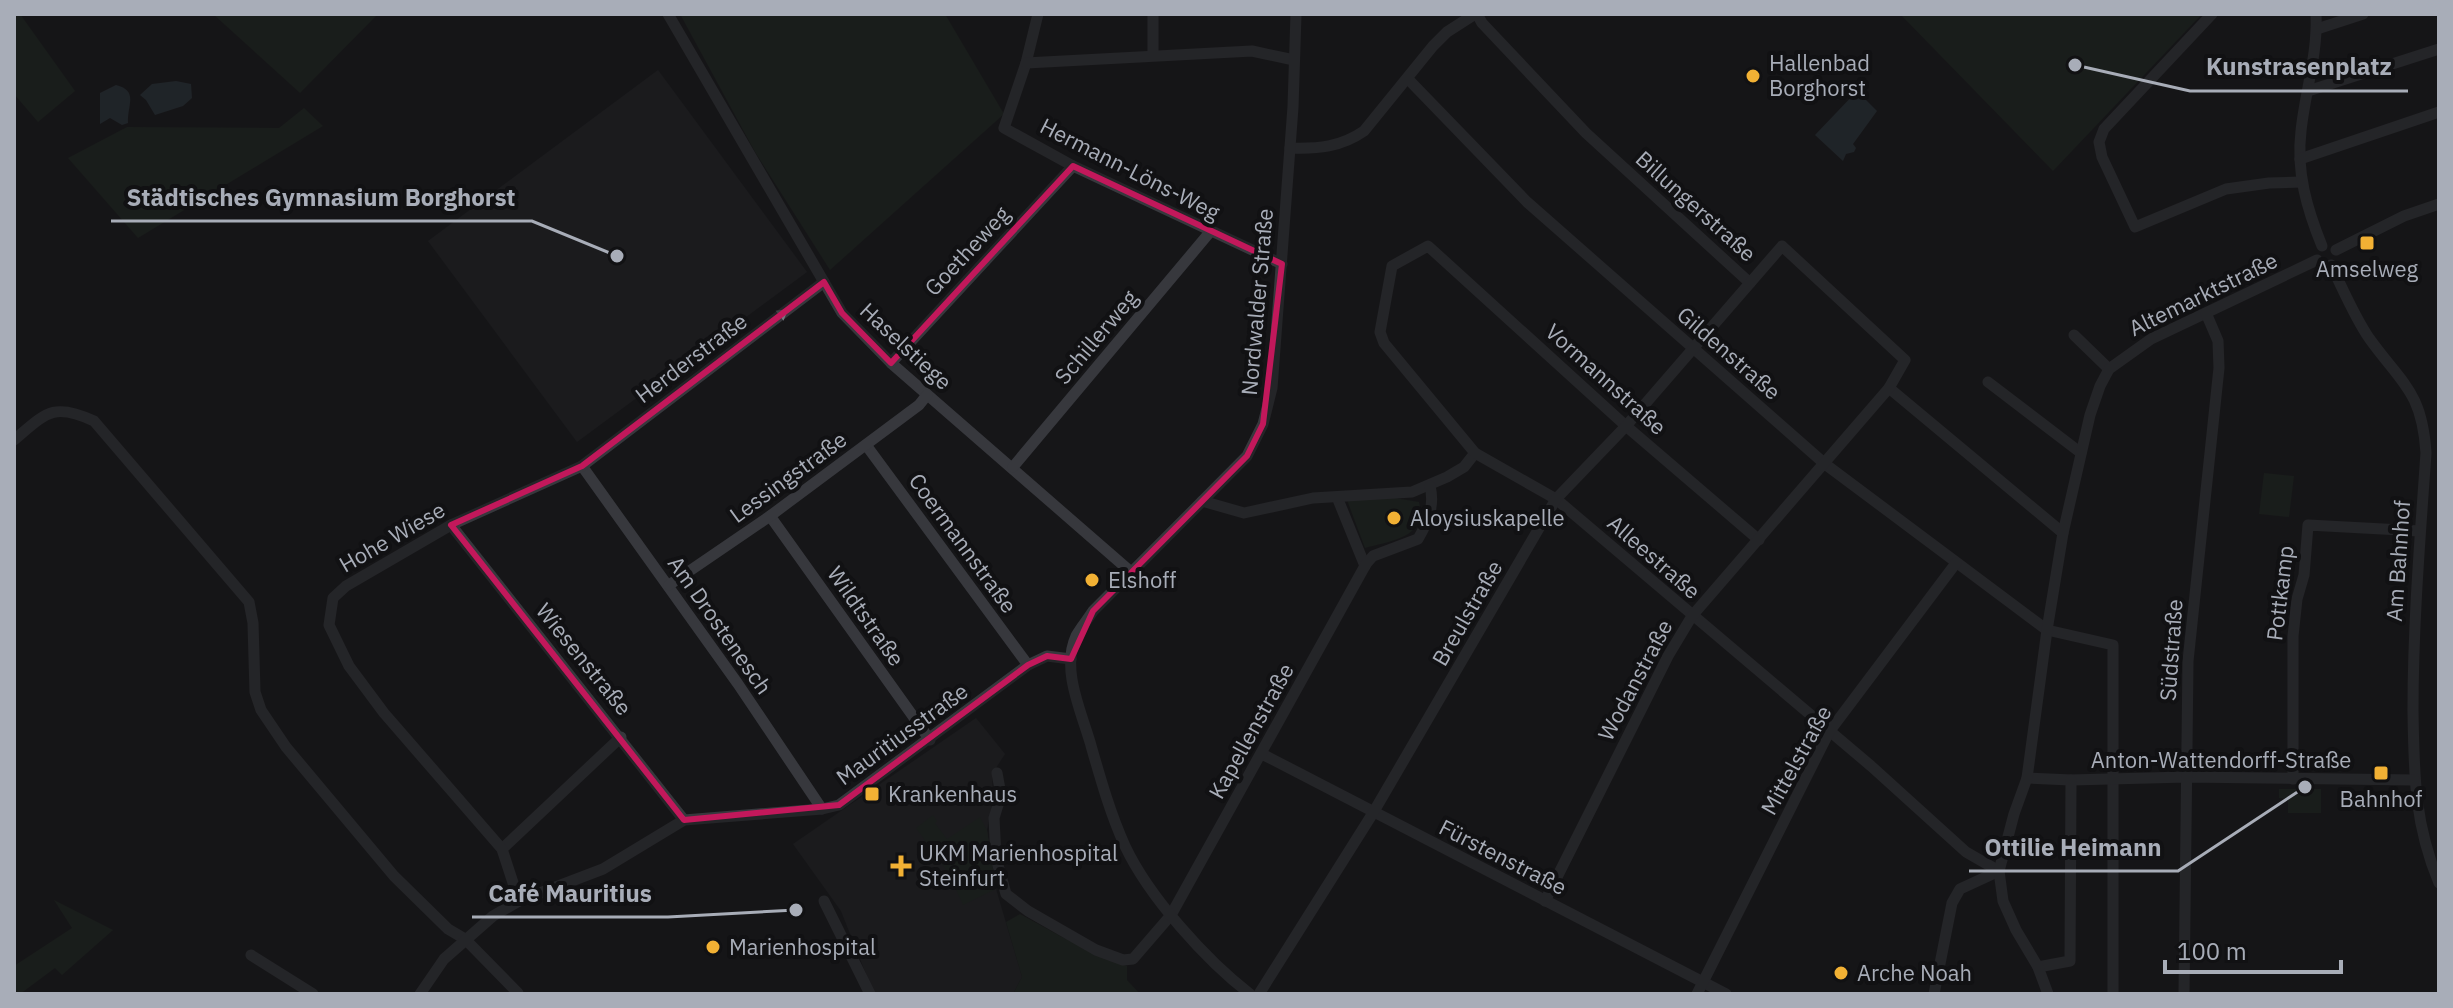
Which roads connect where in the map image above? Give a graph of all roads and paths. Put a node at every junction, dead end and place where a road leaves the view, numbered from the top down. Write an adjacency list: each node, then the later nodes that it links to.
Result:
1 (668, 14): 29 (street, Haselstiege)
2 (1038, 14): 13 (street)
3 (1153, 14): 11 (street)
4 (1296, 14): 12 (street, Nordwalder Straße)
5 (1476, 14): 14 (street); 30 (street, Billungerstraße)
6 (2212, 14): 20 (street)
7 (2316, 14): 9 (street)
8 (2363, 14): 9 (street)
9 (2317, 29): 15 (street)
10 (2439, 49): 15 (street)
11 (1153, 55): 12 (street); 13 (street)
12 (1294, 60): 17 (street, Nordwalder Straße)
13 (1026, 63): 19 (street, Hermann-Löns-Weg)
14 (1408, 79): 17 (street); 33 (street, Gildenstraße)
15 (2308, 91): 18 (street)
16 (2439, 112): 18 (street)
17 (1290, 148): 27 (street, Nordwalder Straße)
18 (2300, 159): 20 (street)
19 (1073, 166): 22 (street, Hermann-Löns-Weg); 34 (street, Goetheweg)
20 (2301, 182): 24 (street)
21 (2439, 204): 25 (street)
22 (1210, 232): 27 (street, Hermann-Löns-Weg); 46 (street, Schillerweg)
23 (1428, 246): 39 (street, Vormannstraße); 42 (street, Alleestraße)
24 (2322, 246): 25 (street); 26 (street)
25 (2336, 250): 28 (street)
26 (2317, 260): 28 (street); 31 (street, Altemarktstraße)
27 (1282, 264): 50 (street, Nordwalder Straße)
28 (2331, 265): 53 (street, Am Bahnhof)
29 (824, 282): 34 (street, Haselstiege); 45 (street, Herderstraße, one-way to 29)
30 (1750, 283): 33 (street, Breulstraße); 37 (street, Billungerstraße)
31 (2206, 313): 35 (street, Altemarktstraße); 69 (street, Südstraße)
32 (2074, 335): 35 (street)
33 (1694, 348): 39 (street, Breulstraße); 44 (street, Gildenstraße)
34 (891, 363): 38 (street, Haselstiege)
35 (2109, 369): 43 (street)
36 (1988, 382): 43 (street)
37 (1889, 388): 44 (street, Billungerstraße); 54 (street)
38 (927, 395): 41 (street, Lessingstraße); 46 (street, Haselstiege)
39 (1626, 426): 49 (street, Breulstraße); 55 (street, Vormannstraße)
40 (14, 440): 85 (street)
41 (866, 445): 51 (street, Lessingstraße); 63 (street, Coermannstraße)
42 (1475, 453): 47 (street); 49 (street, Alleestraße)
43 (2081, 453): 54 (street)
44 (1825, 464): 55 (street, Wodanstraße); 56 (street, Gildenstraße)
45 (582, 466): 52 (street, Hohe Wiese); 59 (street, Am Drostenesch)
46 (1013, 467): 58 (street, Haselstiege)
47 (1430, 486): 48 (street); 57 (street)
48 (1337, 497): 50 (street); 57 (street)
49 (1556, 499): 60 (street, Alleestraße); 76 (street, Breulstraße)
50 (1202, 501): 58 (street, Nordwalder Straße)
51 (770, 516): 59 (street, Lessingstraße); 66 (street, Wildtstraße)
52 (451, 525): 65 (street, Wiesenstraße); 78 (street, Hohe Wiese)
53 (2420, 531): 71 (street, Pottkamp); 74 (street, Am Bahnhof)
54 (2063, 533): 61 (street)
55 (1759, 540): 60 (street, Wodanstraße)
56 (1956, 563): 61 (street, Gildenstraße); 64 (street, Mittelstraße)
57 (1365, 566): 67 (street, Kapellenstraße)
58 (1131, 572): 62 (street, Nordwalder Straße)
59 (669, 585): 75 (street, Am Drostenesch)
60 (1692, 616): 64 (street, Alleestraße); 83 (street, Wodanstraße)
61 (2047, 630): 70 (street); 73 (street)
62 (1071, 659): 63 (street, Mauritiusstraße); 84 (street)
63 (1028, 665): 66 (street, Mauritiusstraße)
64 (1829, 732): 79 (street, Alleestraße); 88 (street, Mittelstraße)
65 (621, 737): 77 (street, Wiesenstraße); 78 (street)
66 (930, 740): 75 (street, Mauritiusstraße)
67 (1262, 754): 76 (street, Fürstenstraße); 84 (street, Kapellenstraße)
68 (997, 773): 84 (street, Kapellenstraße)
69 (2186, 777): 71 (street, Anton-Wattendorff-Straße); 73 (street, Anton-Wattendorff-Straße); 99 (street, Südstraße)
70 (2027, 778): 72 (street, Anton-Wattendorff-Straße); 79 (street)
71 (2293, 779): 74 (street, Anton-Wattendorff-Straße)
72 (2071, 780): 73 (street, Anton-Wattendorff-Straße); 87 (street)
73 (2112, 780): 98 (street)
74 (2414, 780): 80 (street, Am Bahnhof)
75 (822, 809): 77 (street, Mauritiusstraße)
76 (1373, 813): 83 (street, Fürstenstraße); 94 (street, Breulstraße)
77 (684, 820): 81 (street, Mauritiusstraße)
78 (502, 849): 81 (street, Hohe Wiese)
79 (1999, 871): 87 (street); 96 (street)
80 (2439, 883)
81 (519, 901): 85 (street, Mauritiusstraße)
82 (824, 901): 92 (street)
83 (1545, 901): 88 (street, Fürstenstraße)
84 (1171, 915): 93 (street)
85 (465, 939): 89 (street); 91 (street, Mauritiusstraße)
86 (251, 955): 90 (street)
87 (2038, 967): 97 (street)
88 (1700, 988): 95 (street, Fürstenstraße)
89 (518, 993)
90 (313, 994)
91 (420, 994)
92 (870, 994)
93 (1250, 994)
94 (1259, 994)
95 (1726, 994)
96 (1934, 994)
97 (2048, 994)
98 (2113, 994)
99 (2184, 994)

